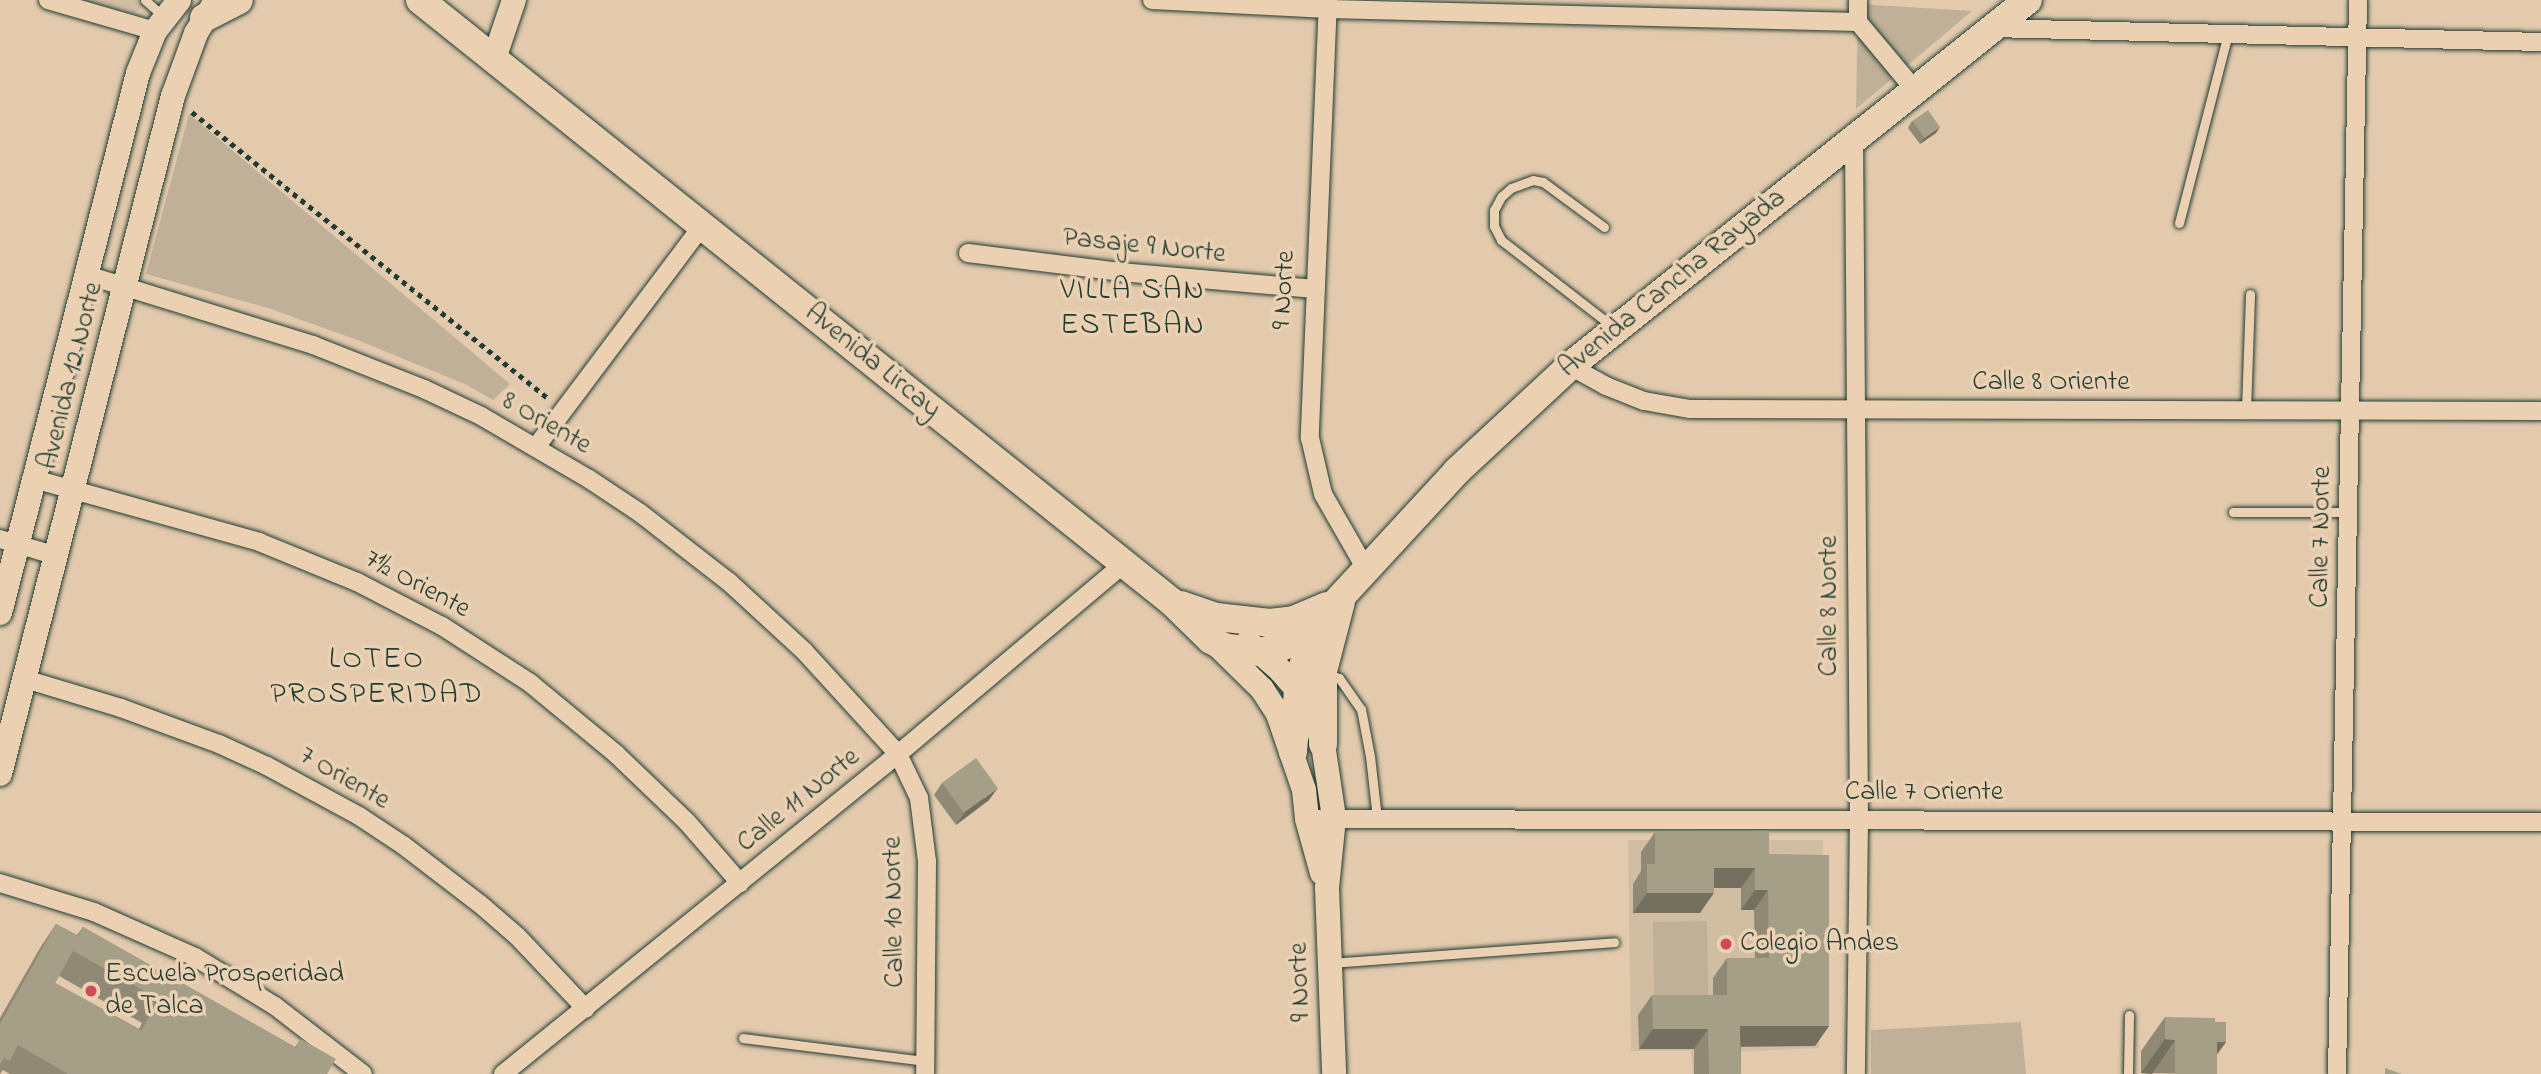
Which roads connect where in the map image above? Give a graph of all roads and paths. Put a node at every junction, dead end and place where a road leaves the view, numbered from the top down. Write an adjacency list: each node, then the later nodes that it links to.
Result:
1 (48, 0): 12 (street)
2 (145, 0): 12 (lane)
3 (239, 0): 11 (main road)
4 (418, 0): 18 (main road, Avenida Lircay)
5 (514, 0): 18 (main road)
6 (1153, 0): 10 (street)
7 (1858, 0): 13 (street)
8 (2028, 0): 14 (main road, Avenida Cancha Rayada)
9 (2358, 0): 16 (street, Calle 7 Norte)
10 (1328, 4): 13 (street); 28 (street, 9 Norte)
11 (211, 9): 20 (main road, Avenida 12 Norte)
12 (166, 16): 26 (main road, Avenida 12 Norte)
13 (1857, 22): 19 (street)
14 (1992, 28): 15 (street); 19 (main road, Avenida Cancha Rayada)
15 (2228, 34): 16 (street); 22 (lane)
16 (2357, 37): 17 (street); 35 (street, Calle 7 Norte)
17 (2541, 42)
18 (494, 59): 23 (main road, Avenida Lircay)
19 (1914, 89): 21 (main road, Avenida Cancha Rayada)
20 (173, 96): 27 (main road, Avenida 12 Norte); 33 (path)
21 (1854, 137): 30 (main road, Avenida Cancha Rayada); 32 (street, Calle 8 Norte)
22 (2179, 223)
23 (702, 226): 33 (street); 44 (main road, Avenida Lircay)
24 (1604, 227): 30 (lane)
25 (968, 253): 28 (street, Pasaje 9 Norte)
26 (87, 275): 27 (street, 8 Oriente); 38 (main road, Avenida 12 Norte)
27 (126, 286): 37 (street, 8 Oriente); 39 (main road, Avenida 12 Norte)
28 (1315, 289): 45 (street, 9 Norte)
29 (2250, 294): 34 (lane)
30 (1614, 328): 31 (main road, Avenida Cancha Rayada)
31 (1570, 366): 32 (street, Calle 8 Oriente); 45 (main road, Avenida Cancha Rayada)
32 (1856, 409): 34 (street, Calle 8 Oriente); 62 (street, Calle 8 Norte)
33 (563, 410): 37 (street)
34 (2246, 410): 35 (street, Calle 8 Oriente)
35 (2350, 410): 36 (street, Calle 8 Oriente); 41 (street, Calle 7 Norte)
36 (2541, 411)
37 (536, 447): 57 (street, 8 Oriente)
38 (34, 479): 39 (street, 7½ Oriente); 42 (main road, Avenida 12 Norte)
39 (74, 489): 43 (main road, Avenida 12 Norte); 65 (street, 7½ Oriente)
40 (2233, 512): 41 (lane)
41 (2349, 512): 63 (street, Calle 7 Norte)
42 (9, 541): 43 (street); 48 (main road, Avenida 12 Norte)
43 (57, 556): 53 (main road, Avenida 12 Norte)
44 (1124, 564): 47 (main road, Avenida Lircay); 57 (street, Calle 11 Norte)
45 (1366, 569): 46 (main road, Avenida Cancha Rayada)
46 (1343, 594): 49 (main road, Avenida Cancha Rayada); 50 (main road, Avenida Cancha Rayada); 52 (main road)
47 (1171, 602): 50 (main road, Avenida Cancha Rayada)
48 (0, 613)
49 (1317, 623): 51 (main road, Avenida Cancha Rayada); 54 (main road)
50 (1214, 628): 51 (main road, Avenida Cancha Rayada); 56 (main road)
51 (1259, 652): 54 (main road)
52 (1323, 671): 55 (main road); 60 (lane)
53 (24, 679): 58 (main road, Avenida 12 Norte); 70 (street, 7 Oriente)
54 (1298, 688): 55 (main road); 56 (main road)
55 (1322, 744): 59 (main road, 9 Norte)
56 (1293, 752): 61 (main road, 9 Norte)
57 (898, 754): 65 (street, Calle 11 Norte); 73 (street, Calle 10 Norte)
58 (0, 774)
59 (1334, 818): 60 (street, Calle 7 Oriente); 61 (street, Calle 7 Oriente); 67 (main road, 9 Norte)
60 (1377, 818): 62 (street, Calle 7 Oriente)
61 (1307, 819): 67 (main road, 9 Norte)
62 (1859, 819): 63 (street, Calle 7 Oriente); 77 (street, Calle 8 Norte)
63 (2344, 822): 64 (street, Calle 7 Oriente); 79 (street, Calle 7 Norte)
64 (2541, 822)
65 (740, 883): 70 (street, Calle 11 Norte)
66 (0, 884): 74 (street)
67 (1327, 888): 69 (main road, 9 Norte)
68 (1614, 942): 69 (lane)
69 (1330, 963): 76 (main road, 9 Norte)
70 (586, 1009): 75 (street, Calle 11 Norte)
71 (2129, 1015): 78 (lane)
72 (743, 1038): 73 (lane)
73 (925, 1068)
74 (363, 1074)
75 (503, 1074)
76 (1334, 1074)
77 (1856, 1074)
78 (2128, 1074)
79 (2338, 1074)

